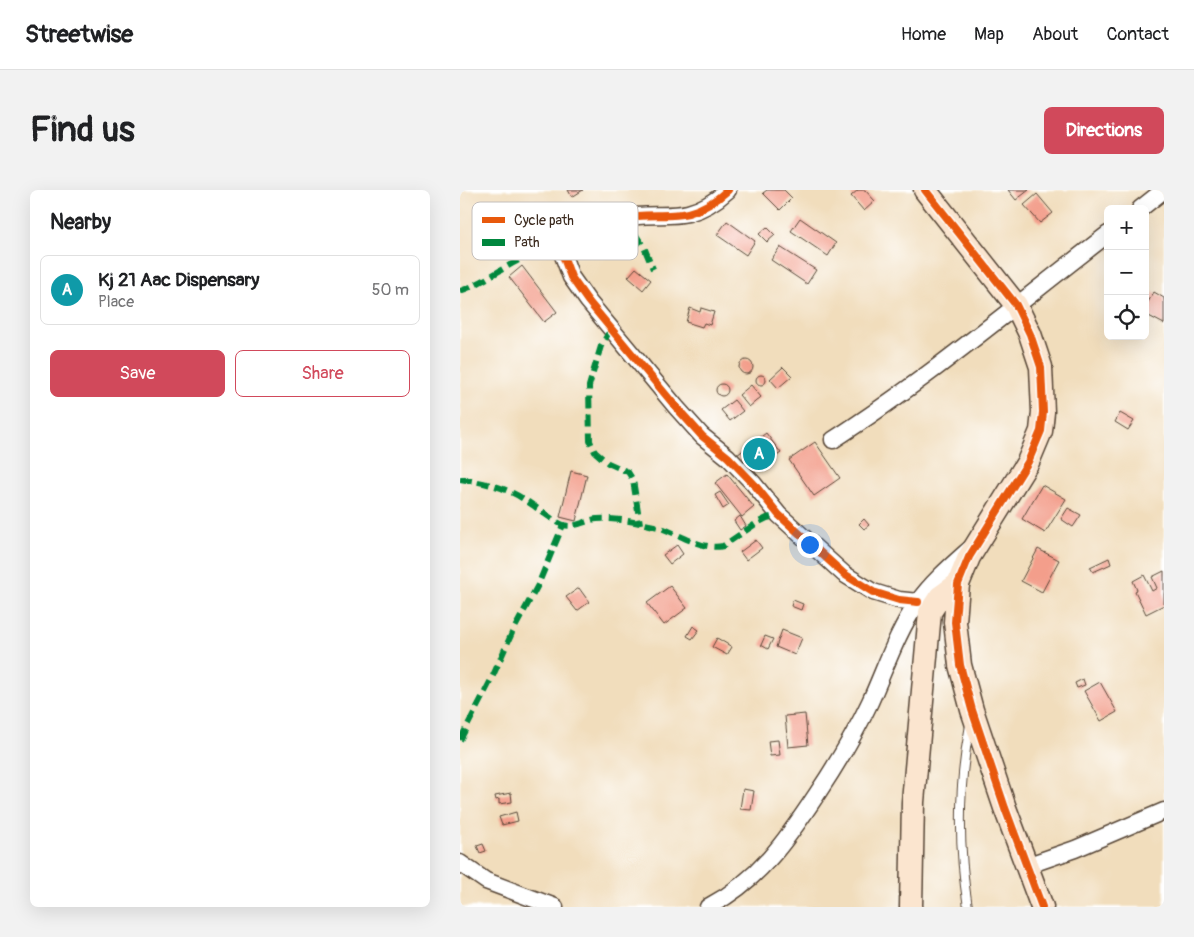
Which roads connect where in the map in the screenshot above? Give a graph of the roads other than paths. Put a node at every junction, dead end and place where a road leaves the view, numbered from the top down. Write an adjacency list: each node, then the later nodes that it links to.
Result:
1 (728, 190): 5 (street)
2 (925, 190): 8 (street)
3 (1164, 190): 4 (street)
4 (1145, 205)
5 (638, 216)
6 (1104, 237): 8 (street)
7 (565, 260): 12 (street)
8 (1016, 305): 9 (street); 10 (street)
9 (833, 440)
10 (978, 541): 11 (street); 12 (street)
11 (958, 584): 13 (street); 19 (street)
12 (918, 602): 18 (street)
13 (972, 710): 16 (street); 20 (lane)
14 (1164, 811): 16 (street)
15 (460, 863): 17 (street)
16 (1026, 866): 21 (street)
17 (556, 907)
18 (708, 907)
19 (911, 907)
20 (968, 907)
21 (1042, 907)

